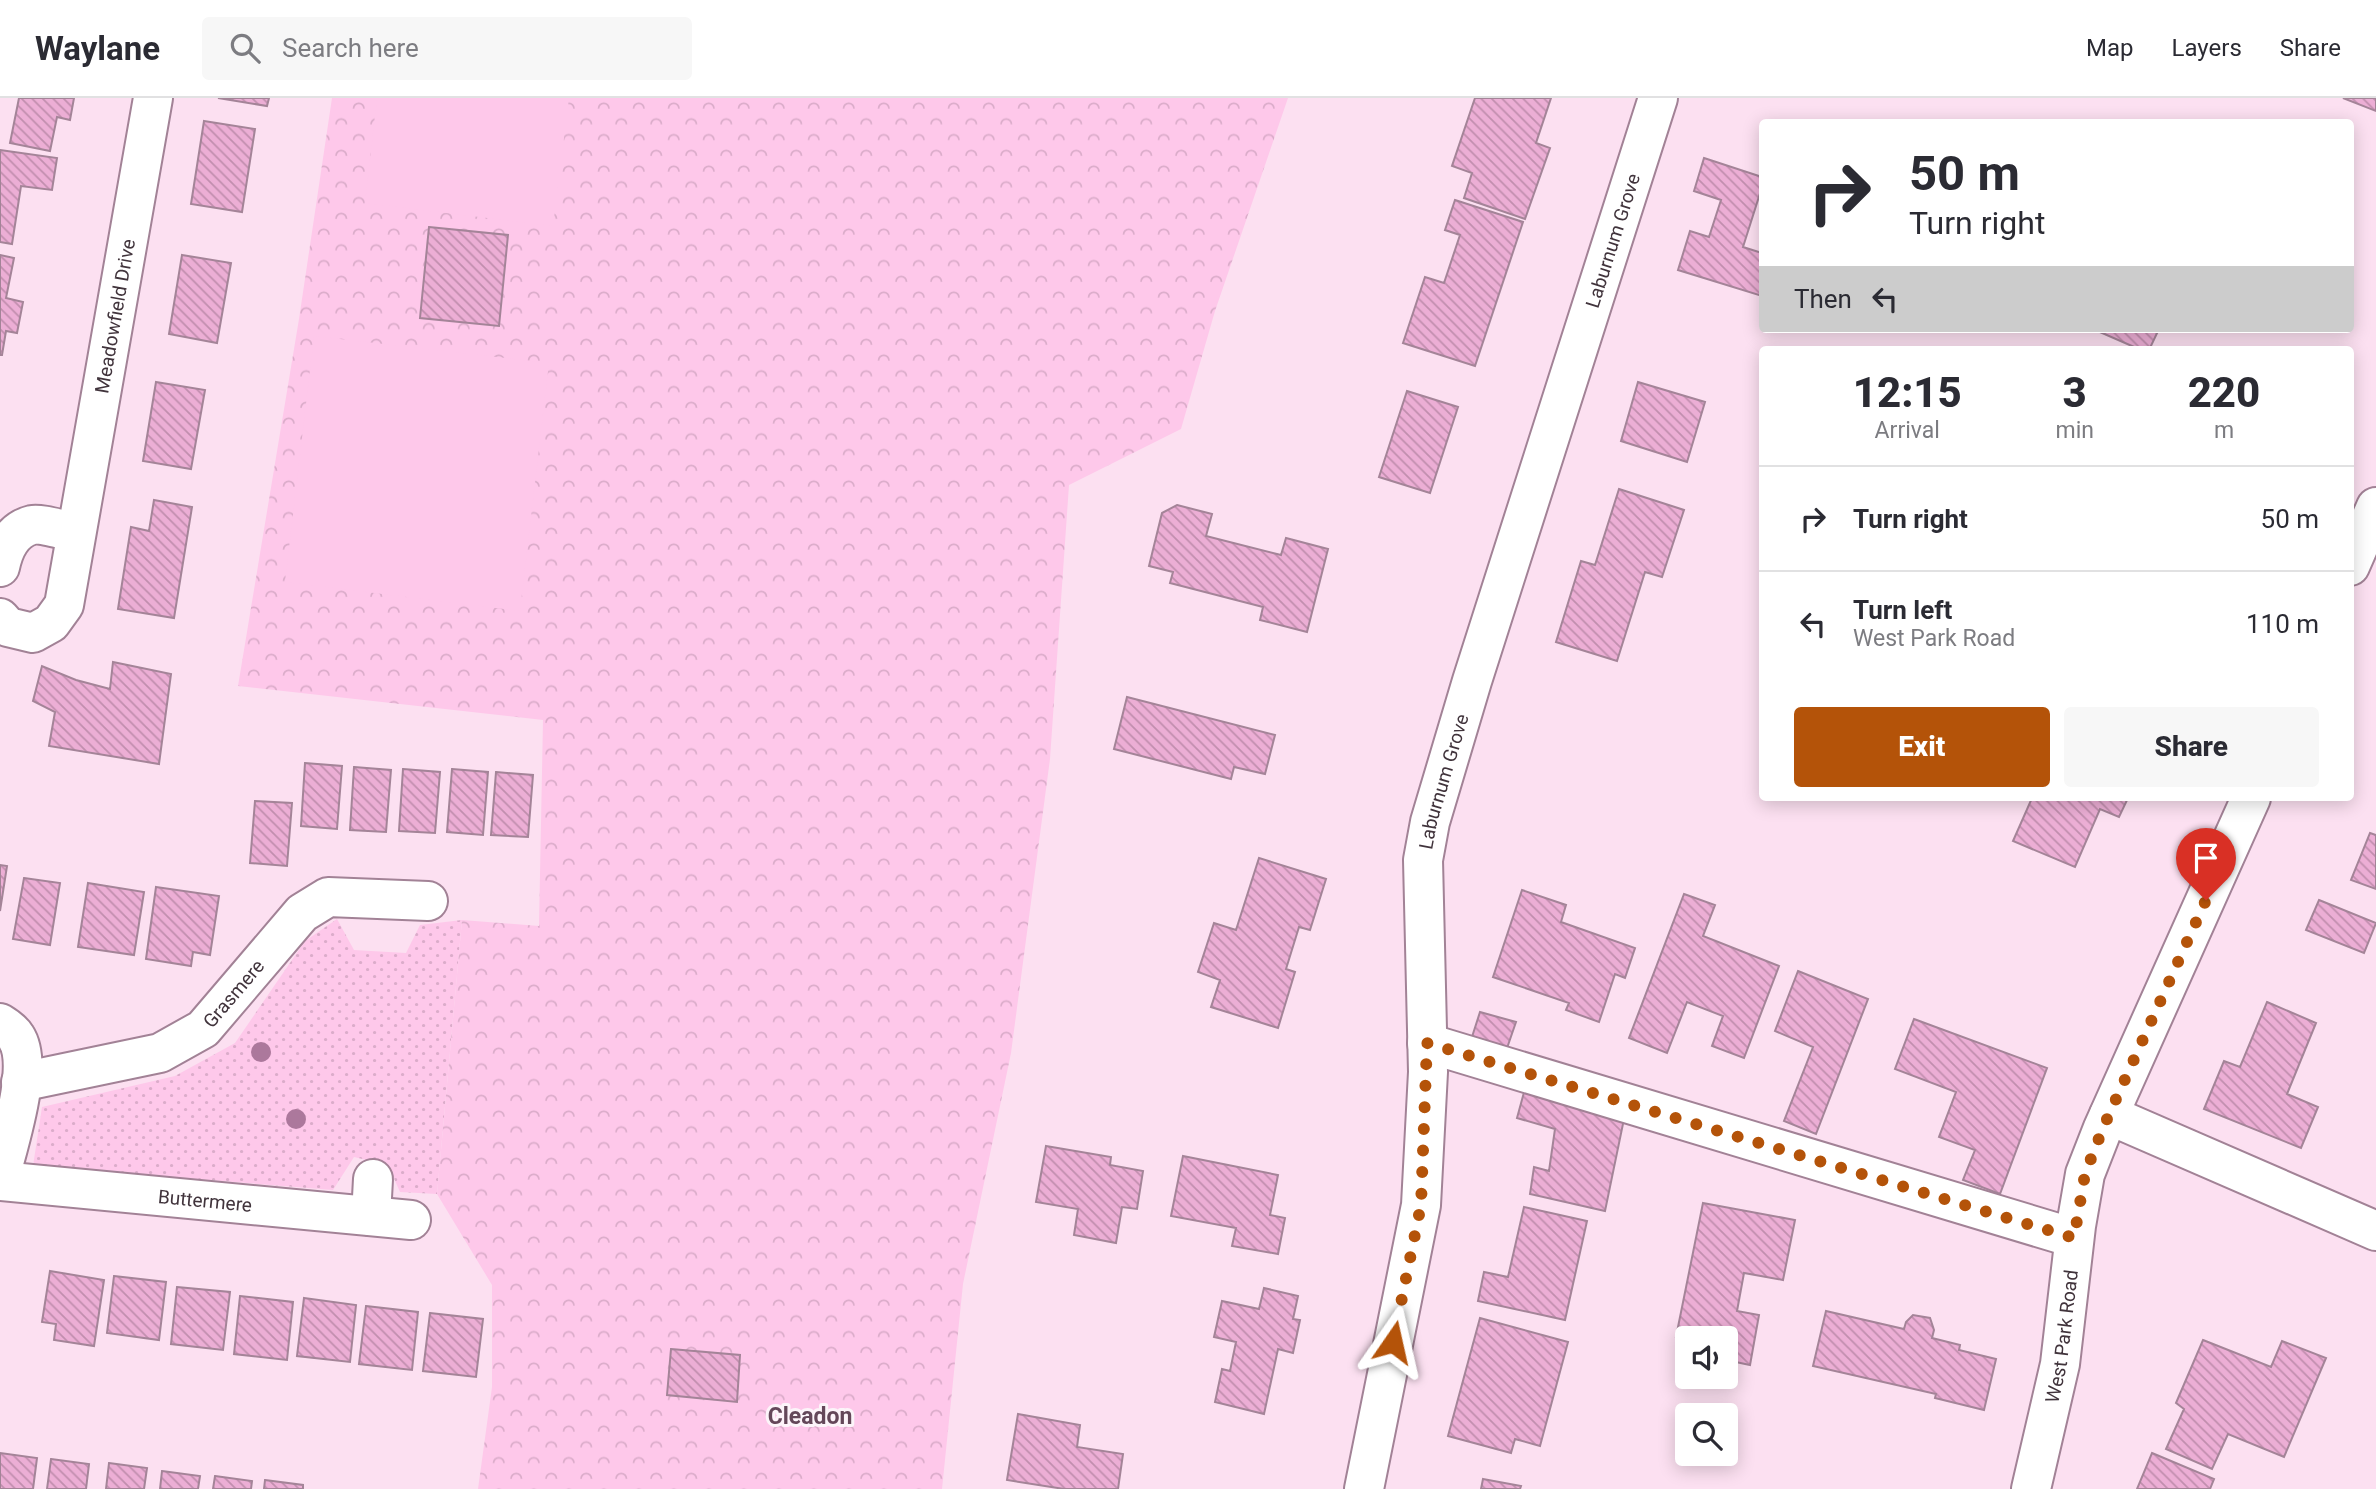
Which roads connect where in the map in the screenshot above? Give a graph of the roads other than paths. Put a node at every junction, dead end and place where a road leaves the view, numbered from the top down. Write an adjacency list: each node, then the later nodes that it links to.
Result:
1 (153, 98): 4 (street, Meadowfield Drive)
2 (1658, 98): 11 (street, Laburnum Grove)
3 (2376, 507): 5 (street)
4 (76, 533): 6 (street); 7 (street, Meadowfield Drive)
5 (2354, 557)
6 (0, 567)
7 (0, 618)
8 (2250, 801): 13 (street, West Park Road)
9 (428, 901): 12 (street, Grasmere)
10 (0, 1023): 12 (street)
11 (1427, 1043): 19 (street); 20 (street, Laburnum Grove)
12 (22, 1082): 14 (street)
13 (2109, 1115): 18 (street); 19 (street, West Park Road)
14 (0, 1179): 16 (street, Buttermere)
15 (373, 1179): 16 (street)
16 (371, 1216): 17 (street, Buttermere)
17 (411, 1220)
18 (2376, 1231)
19 (2074, 1238): 21 (street, West Park Road)
20 (1364, 1489)
21 (2031, 1489)

